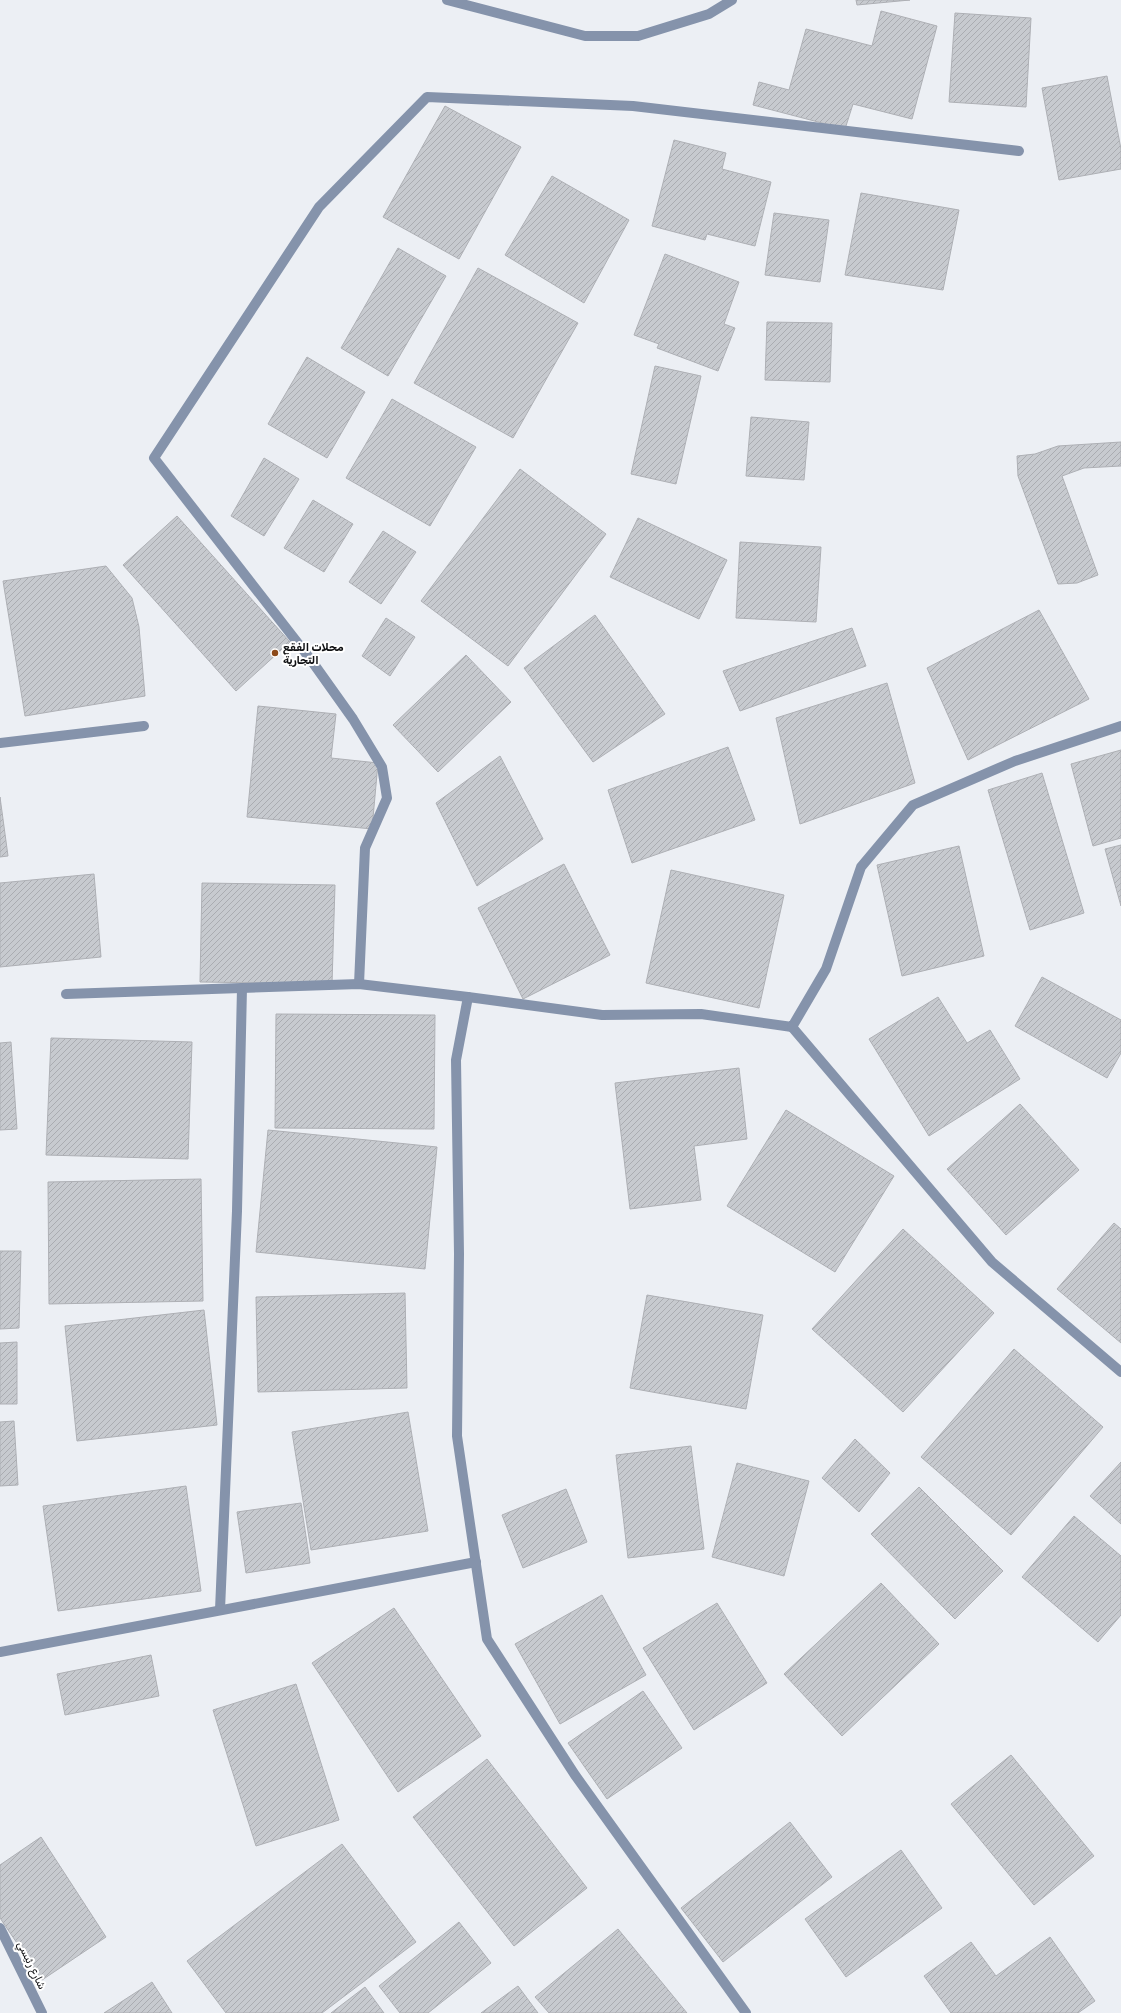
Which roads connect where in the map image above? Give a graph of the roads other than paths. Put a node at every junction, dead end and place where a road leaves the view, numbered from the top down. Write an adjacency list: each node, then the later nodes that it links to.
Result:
1 (447, 0): 2 (street)
2 (732, 0)
3 (1019, 150): 7 (street)
4 (144, 726): 6 (street)
5 (1121, 726): 11 (street)
6 (0, 743)
7 (359, 984): 8 (street); 10 (street)
8 (242, 988): 9 (street); 14 (street)
9 (66, 994)
10 (468, 997): 11 (street); 13 (street)
11 (792, 1027): 12 (street)
12 (1121, 1372)
13 (476, 1562): 14 (street); 18 (street)
14 (220, 1610): 15 (street)
15 (0, 1652)
16 (0, 1928): 17 (street, شارع رئيسي)
17 (42, 2013)
18 (746, 2013)

